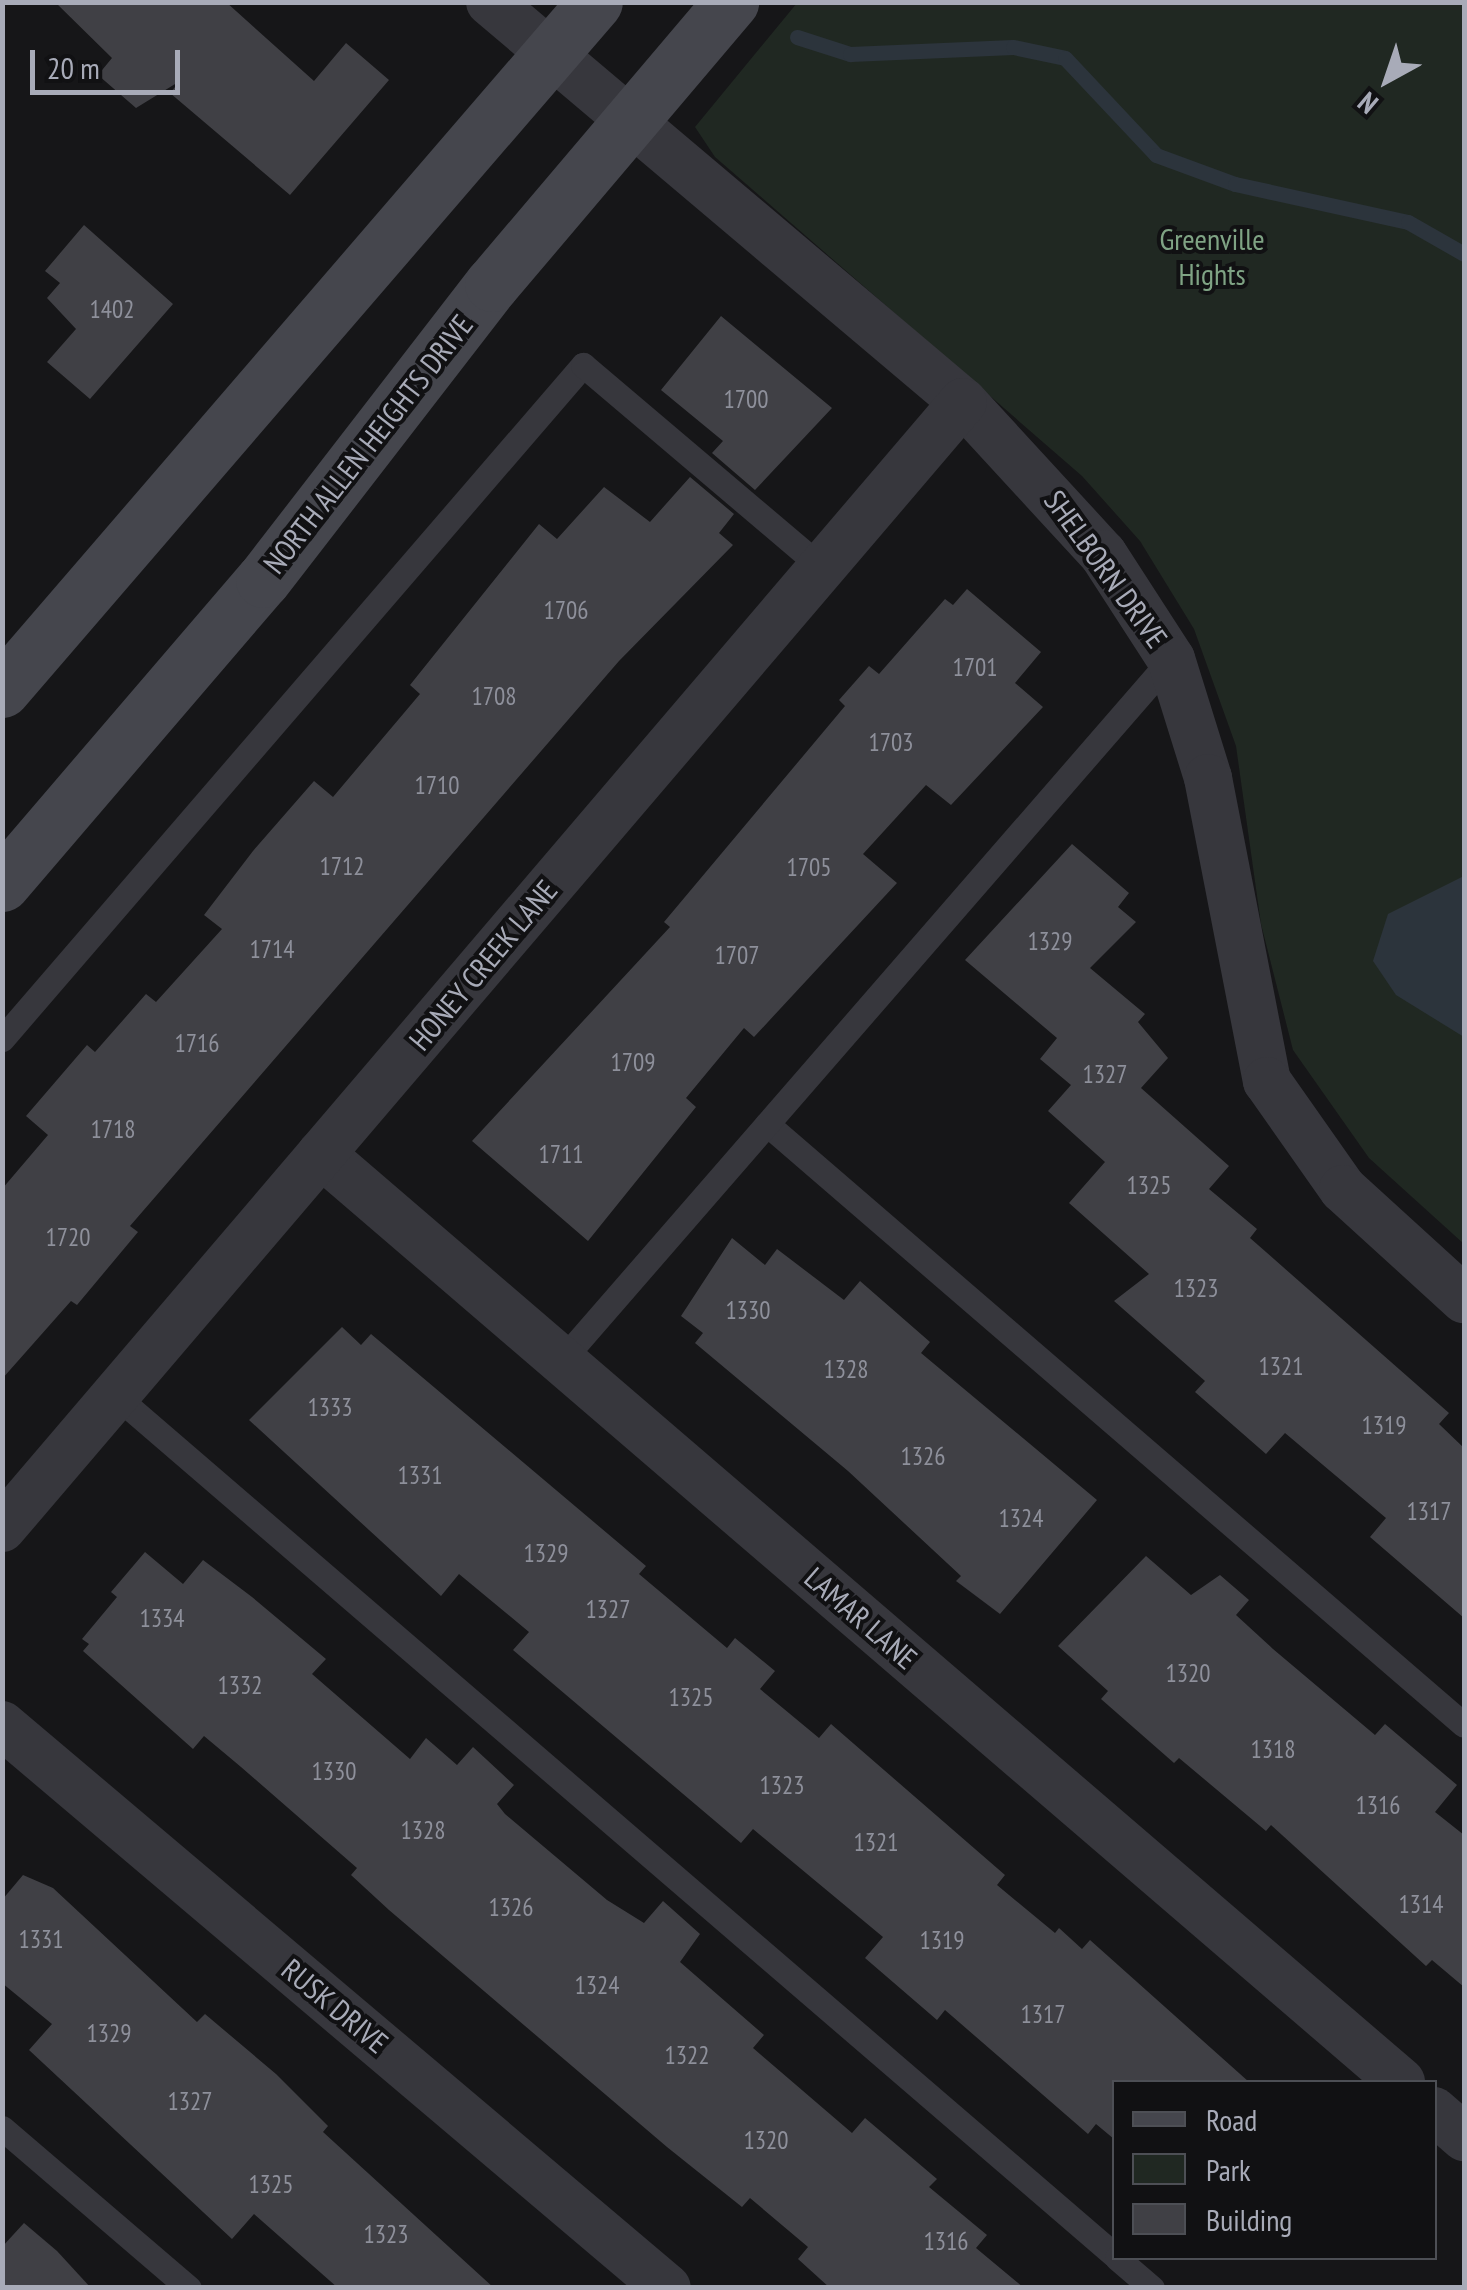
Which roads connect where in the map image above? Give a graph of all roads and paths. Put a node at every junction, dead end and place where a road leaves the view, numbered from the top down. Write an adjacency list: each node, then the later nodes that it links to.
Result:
1 (490, 2): 4 (street, SHELBORN DRIVE)
2 (595, 2): 4 (main road)
3 (731, 2): 5 (main road, NORTH ALLEN HEIGHTS DRIVE)
4 (551, 52): 5 (street, SHELBORN DRIVE); 9 (main road)
5 (631, 120): 6 (street, SHELBORN DRIVE); 10 (main road, NORTH ALLEN HEIGHTS DRIVE)
6 (963, 402): 7 (street, HONEY CREEK LANE); 8 (street, SHELBORN DRIVE)
7 (822, 568): 11 (lane); 13 (street, HONEY CREEK LANE)
8 (1171, 659): 12 (lane); 14 (street, SHELBORN DRIVE)
9 (2, 690)
10 (2, 884)
11 (2, 1039)
12 (767, 1124): 15 (lane); 19 (lane)
13 (321, 1154): 15 (street, LAMAR LANE); 16 (street, HONEY CREEK LANE)
14 (1464, 1299)
15 (561, 1360): 20 (street, LAMAR LANE)
16 (115, 1395): 17 (street, HONEY CREEK LANE); 24 (lane)
17 (2, 1528)
18 (2, 1725): 27 (street, RUSK DRIVE)
19 (1464, 1726)
20 (1399, 2080)
21 (1437, 2114): 23 (street)
22 (2, 2128): 26 (lane)
23 (1464, 2137)
24 (1112, 2253)
25 (1120, 2260): 28 (lane)
26 (189, 2288)
27 (668, 2288)
28 (1152, 2288)

